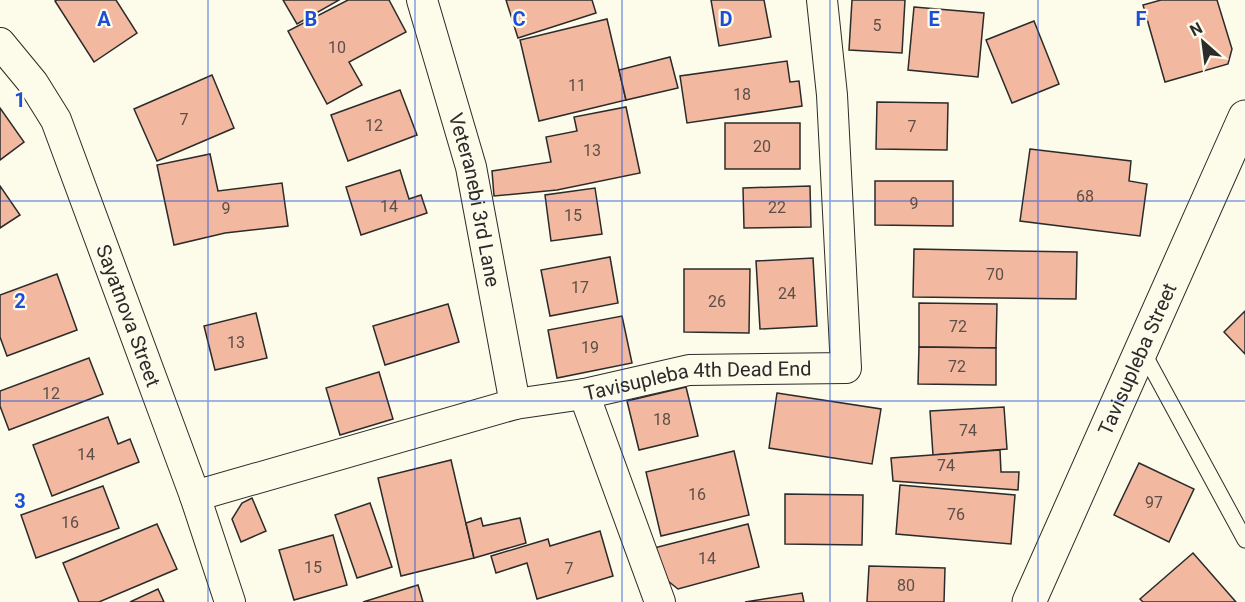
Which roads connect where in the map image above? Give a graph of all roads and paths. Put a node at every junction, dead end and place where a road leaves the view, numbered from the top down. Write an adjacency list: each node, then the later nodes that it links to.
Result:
1 (422, 0): 7 (street, Veteranebi 3rd Lane)
2 (822, 0): 6 (street, Tavisupleba 4th Dead End)
3 (0, 43): 8 (street, Sayatnova Street)
4 (1245, 117): 5 (street, Tavisupleba Street)
5 (1142, 350): 9 (lane); 12 (street, Tavisupleba Street)
6 (584, 394): 7 (street, Tavisupleba 4th Dead End); 11 (street)
7 (515, 404): 8 (street, Tavisupleba 4th Dead End)
8 (195, 496): 10 (street, Sayatnova Street)
9 (1245, 540)
10 (230, 602)
11 (660, 602)
12 (1029, 602)

